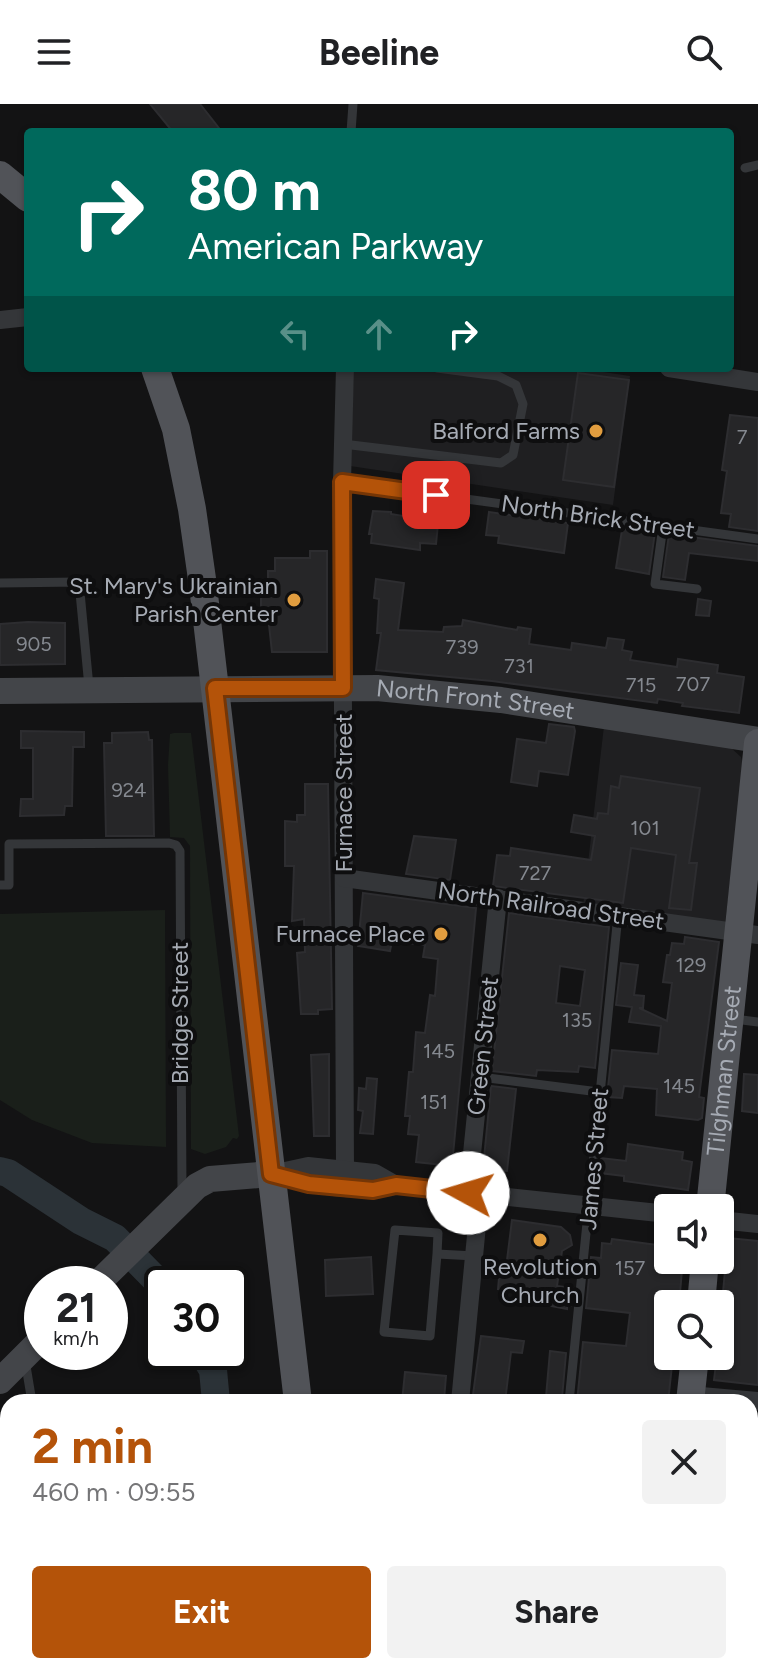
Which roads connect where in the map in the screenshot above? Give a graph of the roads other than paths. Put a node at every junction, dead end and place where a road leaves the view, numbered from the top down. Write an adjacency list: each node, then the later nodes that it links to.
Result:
1 (353, 104): 2 (lane)
2 (351, 128)
3 (758, 165): 4 (lane)
4 (745, 168)
5 (0, 175): 6 (main road)
6 (24, 195)
7 (24, 317): 8 (street)
8 (0, 320)
9 (156, 372): 20 (main road)
10 (345, 372): 14 (street, Furnace Street)
11 (468, 372): 14 (lane)
12 (694, 372): 13 (street)
13 (758, 382)
14 (343, 444): 15 (street, Furnace Street)
15 (342, 482): 16 (lane, North Brick Street); 21 (street, Furnace Street)
16 (663, 526): 17 (lane, North Brick Street); 19 (lane)
17 (758, 539)
18 (0, 583): 22 (lane)
19 (697, 589)
20 (215, 688): 21 (street, North Front Street); 22 (street, North Front Street); 36 (main road)
21 (343, 688): 24 (street, North Front Street); 27 (street, Furnace Street)
22 (89, 690): 23 (street, North Front Street)
23 (0, 691)
24 (758, 742): 25 (main road, Tilghman Street)
25 (756, 784): 26 (main road, Tilghman Street)
26 (752, 853): 31 (main road, Tilghman Street)
27 (344, 878): 29 (street, North Railroad Street); 35 (street, Furnace Street)
28 (0, 885): 41 (lane, Bridge Street)
29 (498, 898): 30 (street, North Railroad Street); 33 (street, Green Street)
30 (618, 915): 31 (street, North Railroad Street); 34 (lane, James Street)
31 (749, 934): 32 (main road, Tilghman Street)
32 (744, 1020): 39 (main road, Tilghman Street)
33 (480, 1077): 34 (lane); 38 (street, Green Street)
34 (599, 1092): 40 (lane, James Street)
35 (345, 1170): 36 (street); 37 (street)
36 (271, 1174): 37 (street); 41 (street); 53 (main road)
37 (396, 1185): 38 (street)
38 (474, 1194): 40 (street); 46 (street, Green Street)
39 (713, 1194)
40 (590, 1206): 42 (street); 55 (lane, James Street)
41 (174, 1207): 47 (street)
42 (654, 1213)
43 (734, 1221): 44 (street)
44 (758, 1224)
45 (437, 1254): 45 (lane); 46 (lane)
46 (475, 1256): 54 (street, Green Street)
47 (115, 1266)
48 (24, 1357): 51 (street)
49 (33, 1370): 52 (lane)
50 (693, 1370): 56 (main road)
51 (0, 1381)
52 (32, 1394)
53 (297, 1394)
54 (461, 1394)
55 (570, 1394)
56 (690, 1394)

